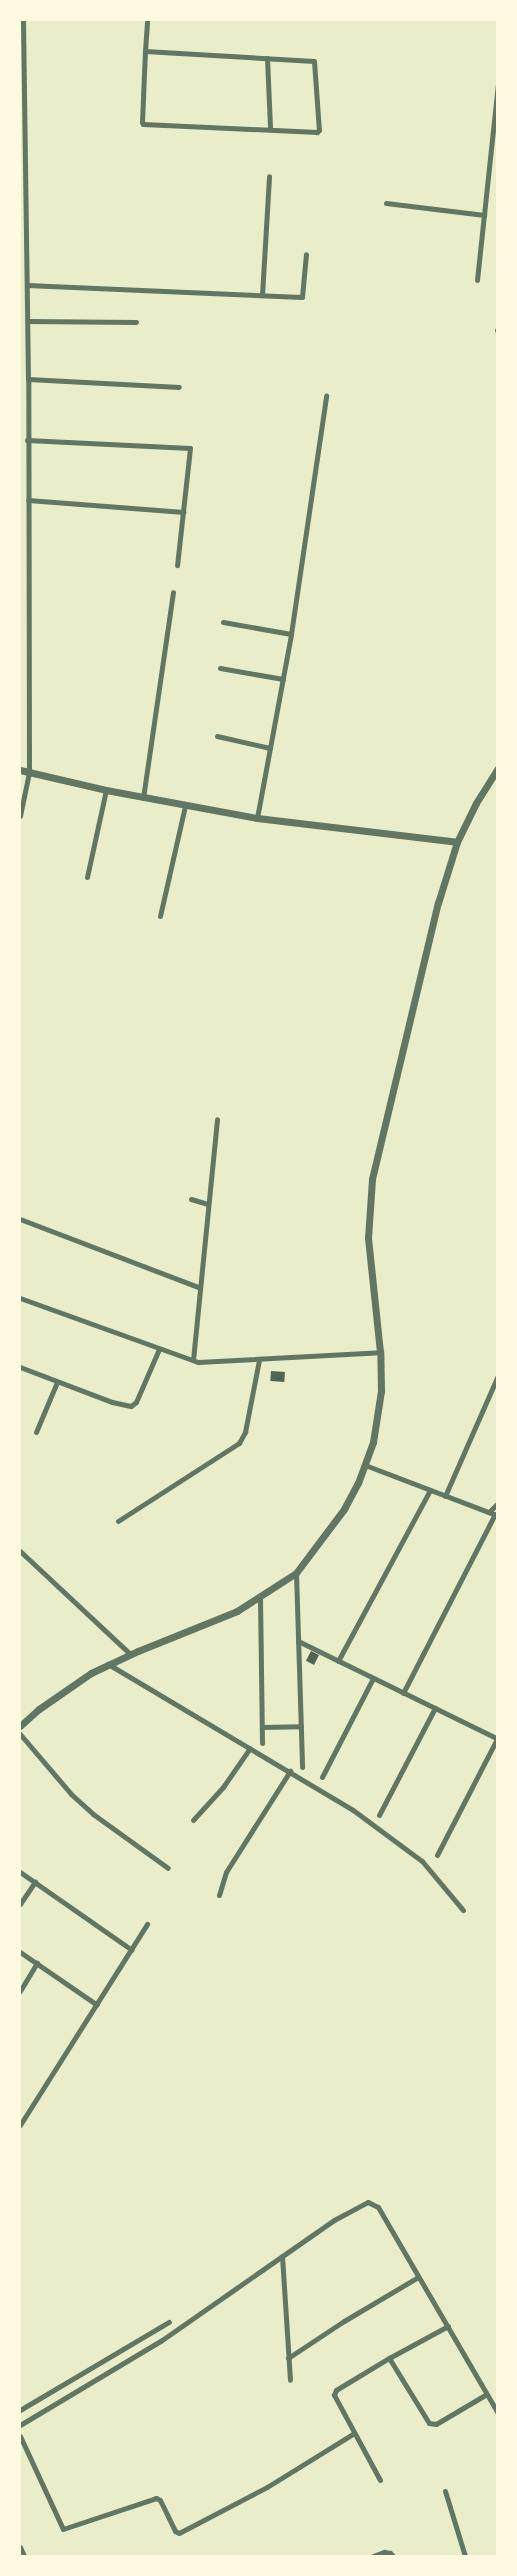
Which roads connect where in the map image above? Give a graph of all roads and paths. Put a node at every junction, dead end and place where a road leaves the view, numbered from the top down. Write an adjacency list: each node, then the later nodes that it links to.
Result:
1 (23, 20): 3 (street)
2 (147, 20): 4 (street)
3 (21, 35): 8 (street)
4 (146, 51): 5 (street); 7 (street)
5 (267, 58): 7 (street); 7 (street)
6 (498, 85): 11 (street)
7 (270, 128)
8 (22, 157): 13 (street)
9 (269, 176): 16 (street)
10 (386, 203): 11 (street)
11 (484, 215): 14 (street)
12 (306, 254): 16 (street)
13 (23, 262): 15 (street)
14 (477, 280)
15 (27, 285): 16 (street); 17 (street)
16 (262, 295)
17 (28, 321): 18 (street); 20 (street)
18 (136, 322)
19 (20, 358): 20 (street)
20 (28, 358): 21 (street)
21 (28, 379): 22 (street); 24 (street)
22 (179, 387)
23 (327, 396): 30 (street)
24 (27, 440): 25 (street); 26 (street)
25 (28, 500): 26 (street); 37 (street)
26 (184, 512): 27 (street)
27 (177, 565)
28 (173, 592): 39 (street)
29 (223, 622): 30 (street)
30 (291, 634): 32 (street)
31 (220, 668): 32 (street)
32 (284, 680): 34 (street)
33 (217, 736): 34 (street)
34 (270, 748): 42 (street)
35 (498, 768): 43 (street)
36 (20, 770): 37 (street)
37 (29, 772): 38 (street); 41 (street)
38 (106, 790): 39 (street); 44 (street)
39 (143, 798): 40 (street)
40 (185, 806): 42 (street); 45 (street)
41 (20, 816)
42 (257, 818): 43 (street)
43 (457, 842): 53 (street)
44 (87, 877)
45 (160, 916)
46 (217, 1119): 48 (street)
47 (191, 1199): 48 (street)
48 (207, 1204): 50 (street)
49 (20, 1219): 50 (street)
50 (198, 1287): 54 (street)
51 (20, 1298): 52 (street)
52 (159, 1349): 54 (street); 58 (street)
53 (380, 1352): 55 (street); 60 (street)
54 (193, 1360): 55 (street)
55 (259, 1360): 66 (street)
56 (20, 1367): 58 (street)
57 (498, 1375): 62 (street)
58 (57, 1382): 59 (street)
59 (36, 1432)
60 (365, 1465): 61 (street); 68 (street)
61 (430, 1490): 62 (street); 72 (street)
62 (446, 1496): 64 (street)
63 (498, 1503): 64 (street)
64 (489, 1512): 65 (street)
65 (496, 1515): 75 (street)
66 (118, 1521)
67 (20, 1551): 71 (street)
68 (297, 1573): 69 (street); 70 (street)
69 (260, 1598): 71 (street); 79 (street)
70 (298, 1641): 72 (street); 78 (street)
71 (130, 1654): 73 (street)
72 (339, 1660): 74 (street)
73 (108, 1664): 77 (street); 83 (street)
74 (373, 1678): 75 (street); 86 (street)
75 (404, 1693): 76 (street)
76 (435, 1708): 81 (street); 87 (street)
77 (20, 1726)
78 (301, 1726): 79 (street); 84 (street)
79 (262, 1727): 82 (street)
80 (20, 1734): 90 (street)
81 (497, 1739): 89 (street)
82 (262, 1743)
83 (250, 1748): 85 (street); 88 (street)
84 (302, 1767)
85 (290, 1771): 93 (street); 95 (street)
86 (322, 1777)
87 (379, 1815)
88 (194, 1820)
89 (437, 1855)
90 (168, 1868)
91 (20, 1872): 92 (street)
92 (35, 1882): 94 (street); 97 (street)
93 (219, 1895)
94 (20, 1904)
95 (463, 1910)
96 (147, 1924): 97 (street)
97 (132, 1950): 101 (street)
98 (20, 1952): 99 (street)
99 (37, 1964): 100 (street); 101 (street)
100 (20, 1991)
101 (97, 2005): 102 (street)
102 (20, 2125)
103 (282, 2256): 104 (street); 107 (street); 113 (street)
104 (418, 2277): 106 (street); 107 (street)
105 (169, 2322): 111 (street)
106 (448, 2326): 108 (street); 110 (street)
107 (288, 2358): 109 (street)
108 (389, 2358): 110 (street); 114 (street)
109 (290, 2380)
110 (485, 2395): 112 (street)
111 (20, 2410)
112 (498, 2413)
113 (20, 2425)
114 (354, 2433): 115 (street); 116 (street)
115 (20, 2436)
116 (380, 2480)
117 (445, 2491): 122 (street)
118 (20, 2547): 119 (street)
119 (24, 2556)
120 (373, 2556): 121 (street)
121 (393, 2556)
122 (465, 2556)

